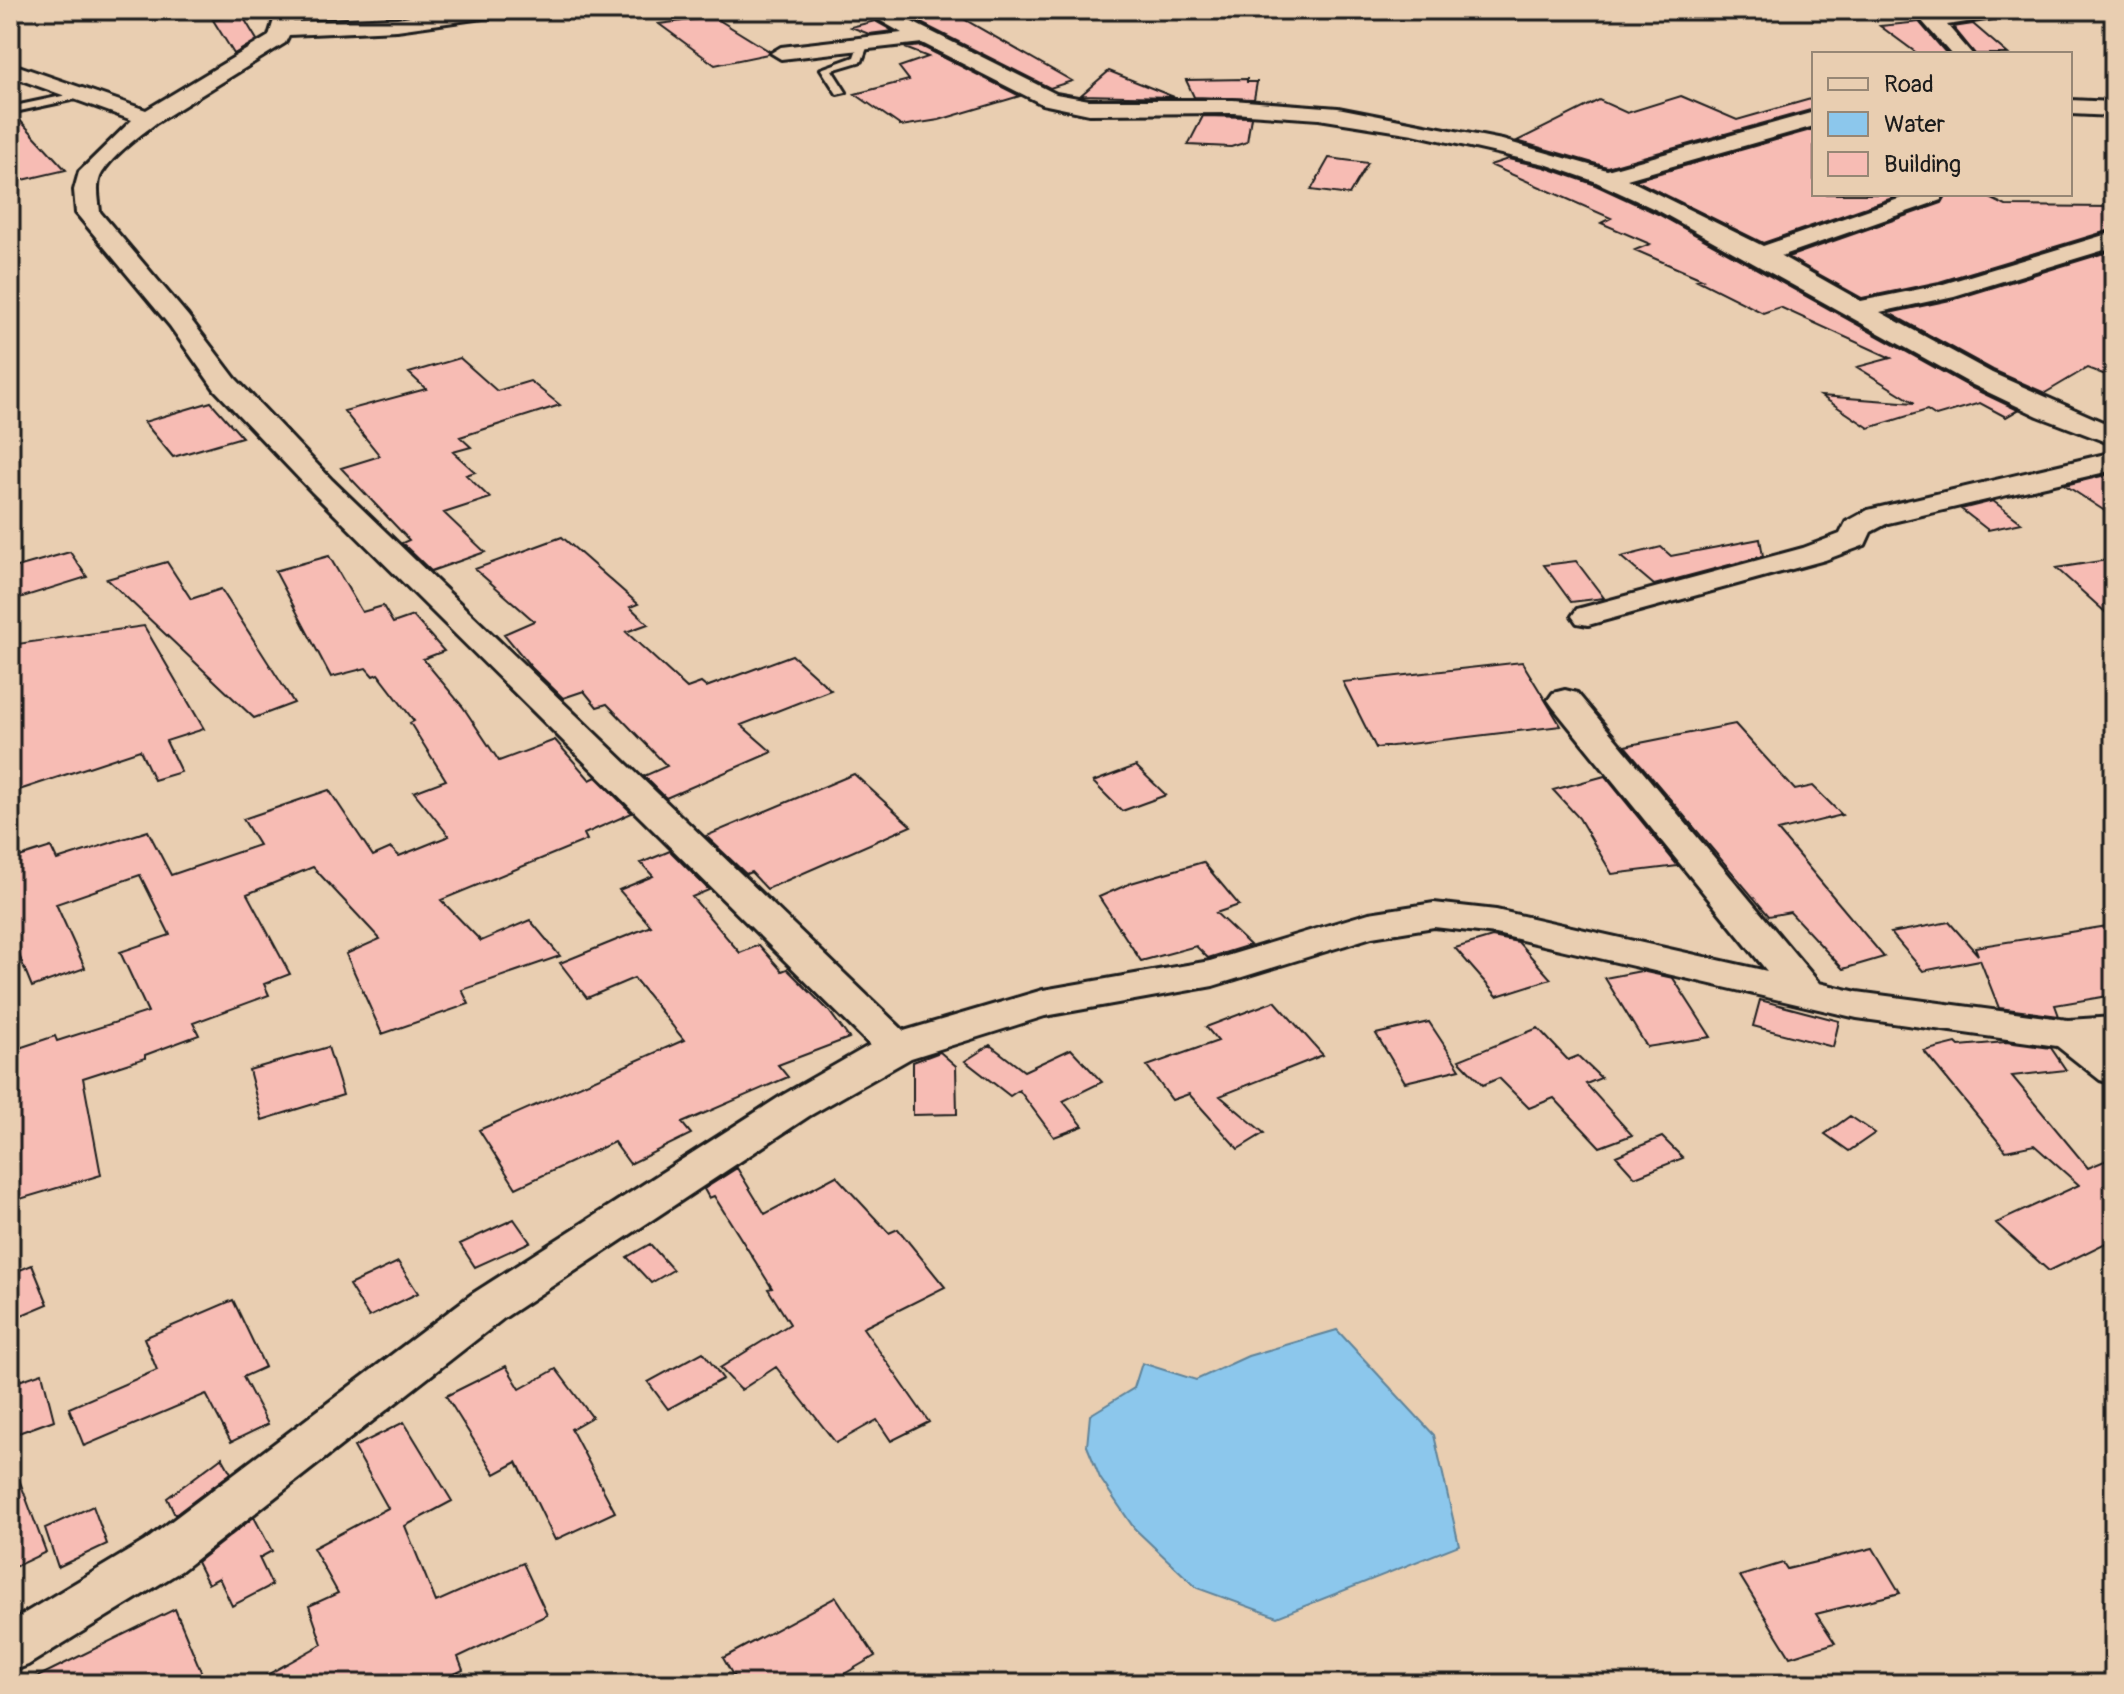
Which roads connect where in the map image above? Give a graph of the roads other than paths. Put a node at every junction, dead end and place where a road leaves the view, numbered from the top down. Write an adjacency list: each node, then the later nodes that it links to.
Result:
1 (387, 10): 5 (street)
2 (497, 10): 6 (street)
3 (872, 10): 7 (street)
4 (2006, 10): 9 (street)
5 (337, 15)
6 (285, 20): 17 (street)
7 (927, 36): 8 (street); 19 (street)
8 (863, 45): 10 (street); 12 (lane)
9 (1960, 52)
10 (781, 53)
11 (10, 69): 13 (street)
12 (841, 92)
13 (81, 95): 16 (lane); 17 (street)
14 (2072, 107): 15 (street)
15 (2114, 109)
16 (10, 110)
17 (148, 118): 31 (street)
18 (1812, 120): 19 (street)
19 (1605, 178): 22 (street)
20 (1930, 196): 22 (street)
21 (2114, 239): 23 (street)
22 (1760, 255): 23 (street)
23 (1855, 310): 24 (street)
24 (2114, 437)
25 (2114, 461): 26 (street)
26 (1588, 616)
27 (1565, 700): 28 (street)
28 (1806, 993): 30 (street); 31 (street)
29 (2114, 1031): 30 (street)
30 (2068, 1034): 32 (street)
31 (897, 1048): 33 (street)
32 (2114, 1070)
33 (10, 1649)

